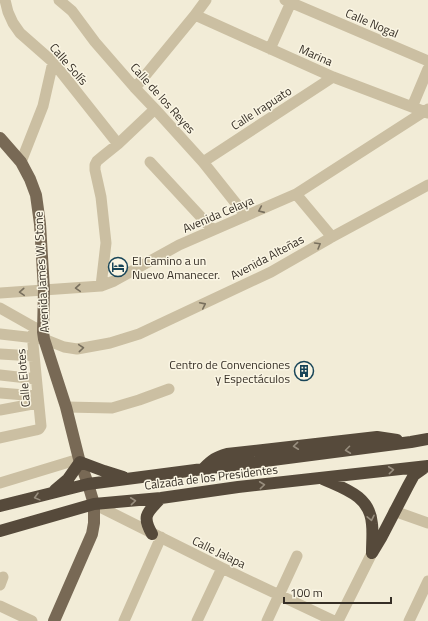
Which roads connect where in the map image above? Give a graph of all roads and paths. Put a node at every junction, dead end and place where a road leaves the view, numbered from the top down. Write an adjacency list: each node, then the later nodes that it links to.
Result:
1 (5, 0): 8 (street, Calle Solís)
2 (58, 0): 11 (street, Calle de los Reyes)
3 (206, 0): 5 (street)
4 (289, 1): 6 (street); 7 (street, Calle Nogal)
5 (195, 15): 6 (street, Marina); 11 (street)
6 (270, 49): 10 (street, Marina)
7 (428, 61)
8 (52, 62): 16 (street, Calle Solís); 17 (street)
9 (428, 69): 12 (street)
10 (333, 77): 12 (street, Marina); 19 (street, Calle Irapuato)
11 (135, 88): 13 (street, Calle de los Reyes)
12 (412, 107): 14 (street, Marina)
13 (155, 109): 16 (street); 19 (street, Calle de los Reyes)
14 (427, 111): 21 (street, Avenida Celaya)
15 (0, 138): 17 (main road, Avenida James W. Stone)
16 (118, 144): 25 (street)
17 (21, 162): 26 (main road, Avenida James W. Stone)
18 (150, 162): 23 (street)
19 (203, 162): 22 (street, Calle de los Reyes)
20 (428, 185): 24 (street, Avenida Alteñas)
21 (296, 194): 22 (street, Avenida Celaya, one-way to 22); 24 (street)
22 (246, 216): 23 (street, Avenida Celaya)
23 (213, 230): 25 (street, Avenida Celaya)
24 (332, 237): 32 (street, Avenida Alteñas, one-way to 24)
25 (101, 286): 26 (street, Avenida Celaya, one-way to 26)
26 (44, 290): 27 (street, Avenida Celaya, one-way to 27); 32 (main road, Avenida James W. Stone)
27 (0, 293)
28 (0, 308): 30 (street)
29 (0, 314): 30 (street)
30 (13, 316): 32 (street)
31 (0, 334): 32 (street)
32 (38, 334): 34 (street, Calle Elotes); 40 (main road, Avenida James W. Stone)
33 (0, 354): 34 (street)
34 (34, 356): 36 (street, Calle Elotes)
35 (0, 374): 36 (street)
36 (36, 379): 39 (street, Calle Elotes)
37 (169, 389): 40 (street)
38 (0, 393): 39 (street)
39 (37, 400): 41 (street); 42 (street, Calle Elotes)
40 (66, 408): 44 (main road, Avenida James W. Stone)
41 (0, 410)
42 (0, 438)
43 (428, 439): 46 (highway, Calzada de los Presidentes, one-way to 46)
44 (80, 460): 46 (highway); 48 (street); 49 (main road, Avenida James W. Stone); 50 (highway)
45 (427, 466): 47 (highway, Calzada de los Presidentes, one-way to 45); 54 (highway)
46 (126, 478): 49 (highway, Calzada de los Presidentes)
47 (322, 478): 51 (highway, Calzada de los Presidentes, one-way to 47); 58 (highway, one-way to 58)
48 (0, 483)
49 (88, 484): 50 (highway, Calzada de los Presidentes); 52 (main road, Avenida James W. Stone)
50 (52, 492): 53 (highway, Calzada de los Presidentes, one-way to 53)
51 (161, 498): 52 (highway, Calzada de los Presidentes, one-way to 51); 57 (highway)
52 (94, 504): 56 (highway, Calzada de los Presidentes); 57 (street, Calle Jalapa); 65 (main road, Avenida James W. Stone)
53 (0, 506)
54 (394, 512): 55 (street); 58 (highway)
55 (428, 522)
56 (0, 531)
57 (156, 536): 60 (street, Calle Jalapa); 66 (street)
58 (372, 553): 70 (street)
59 (297, 556): 62 (street)
60 (222, 568): 62 (street, Calle Jalapa); 67 (street)
61 (428, 580): 71 (street)
62 (279, 595): 68 (street); 69 (street, Calle Jalapa)
63 (0, 606): 64 (street)
64 (32, 621)
65 (54, 621)
66 (124, 621)
67 (197, 621)
68 (267, 621)
69 (334, 621)
70 (338, 621)
71 (409, 621)

